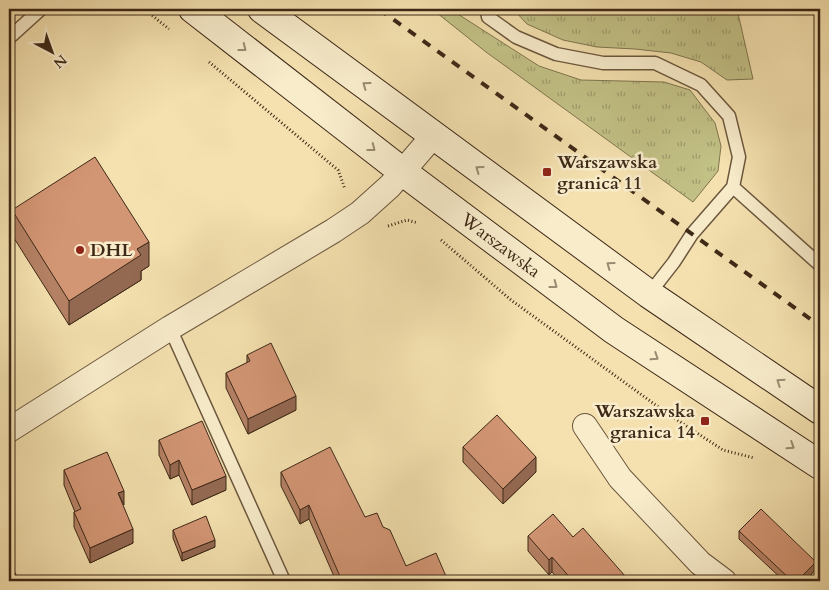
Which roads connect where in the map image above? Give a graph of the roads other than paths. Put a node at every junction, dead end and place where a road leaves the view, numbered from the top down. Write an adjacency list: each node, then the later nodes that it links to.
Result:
1 (41, 9): 5 (lane)
2 (193, 9): 7 (main road, Warszawska, one-way to 7)
3 (262, 9): 6 (main road, one-way to 3)
4 (487, 9): 8 (lane)
5 (9, 38)
6 (434, 135): 7 (street); 10 (main road, one-way to 6)
7 (403, 172): 11 (street); 15 (main road, Warszawska, one-way to 15)
8 (733, 187): 9 (lane); 10 (lane)
9 (820, 265)
10 (650, 294): 12 (main road, one-way to 10)
11 (170, 328): 14 (street); 18 (lane)
12 (820, 410)
13 (585, 426): 19 (street)
14 (9, 430)
15 (820, 465)
16 (9, 576): 17 (lane)
17 (11, 581)
18 (284, 581)
19 (724, 581)

